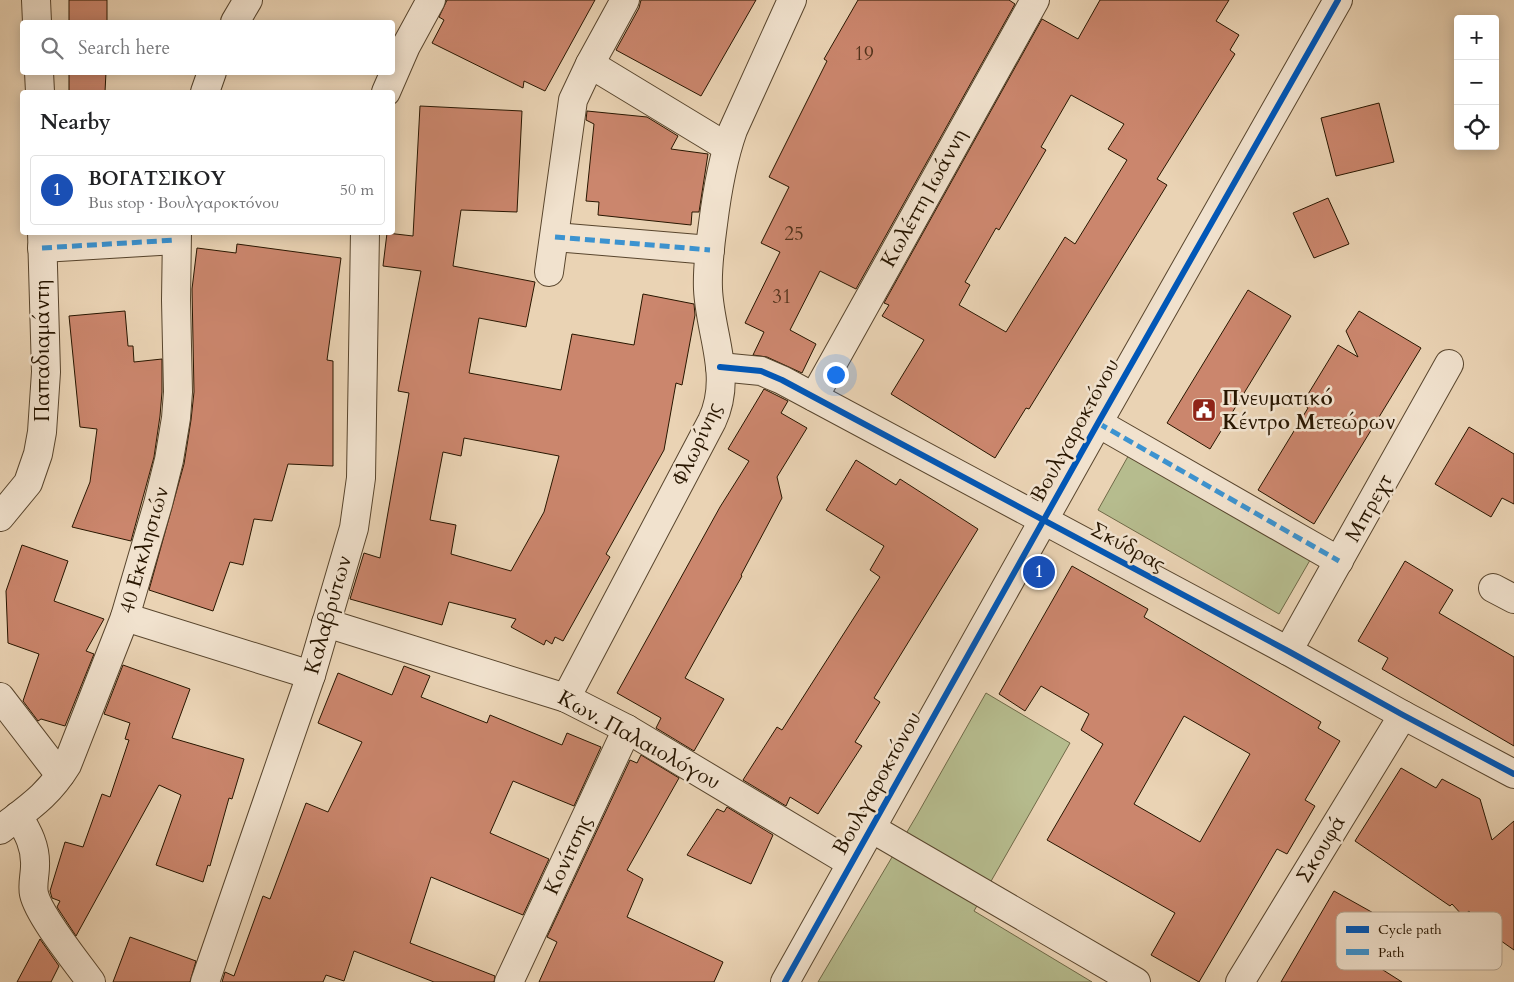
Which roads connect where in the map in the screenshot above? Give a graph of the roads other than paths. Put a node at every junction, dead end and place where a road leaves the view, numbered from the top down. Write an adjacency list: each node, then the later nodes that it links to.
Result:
1 (36, 0): 8 (street)
2 (248, 0): 9 (street)
3 (431, 0): 11 (street)
4 (625, 0): 10 (street)
5 (792, 0): 18 (street, Φλωρίνης)
6 (1035, 0): 27 (street, Κωλέττη Ιωάννη)
7 (1338, 0): 28 (street, Βουλγαροκτόνου)
8 (37, 20)
9 (236, 20)
10 (590, 64): 18 (street); 21 (street)
11 (395, 71)
12 (39, 75): 15 (street)
13 (211, 75): 16 (street)
14 (393, 75): 17 (street)
15 (40, 90)
16 (206, 90)
17 (387, 90)
18 (727, 147): 23 (street, Φλωρίνης)
19 (365, 235): 33 (street, Καλαβρύτων)
20 (176, 236): 22 (street); 32 (street, 40 Εκκλησιών)
21 (555, 237): 23 (street); 24 (street)
22 (42, 240): 29 (street, Παπαδιαμάντη)
23 (710, 250): 26 (street, Φλωρίνης)
24 (550, 272)
25 (1449, 364): 31 (street, Μπρεχτ)
26 (720, 367): 27 (street, Σκύδρας); 37 (street, Φλωρίνης)
27 (814, 397): 30 (street, Σκύδρας)
28 (1098, 423): 30 (street, Βουλγαροκτόνου); 31 (street)
29 (0, 517)
30 (1044, 520): 34 (street, Σκύδρας); 43 (street, Βουλγαροκτόνου)
31 (1339, 561): 34 (street, Μπρεχτ)
32 (125, 617): 35 (street); 41 (street, 40 Εκκλησιών)
33 (326, 623): 35 (street, Καλαβρύτων); 37 (street, Κων. Παλαιολόγου)
34 (1288, 651): 38 (street, Σκύδρας)
35 (311, 675): 46 (street, Καλαβρύτων)
36 (0, 696): 41 (street)
37 (566, 698): 39 (street, Κων. Παλαιολόγου)
38 (1403, 715): 40 (street, Σκύδρας); 50 (street, Σκουφά)
39 (627, 729): 44 (street, Κων. Παλαιολόγου); 47 (street, Κονίτσης)
40 (1514, 774)
41 (60, 775): 42 (street, 40 Εκκλησιών)
42 (9, 823): 45 (street)
43 (871, 828): 44 (street, Βουλγαροκτόνου); 49 (street)
44 (851, 863): 48 (street, Βουλγαροκτόνου)
45 (90, 982)
46 (205, 982)
47 (509, 982)
48 (784, 982)
49 (1136, 982)
50 (1240, 982)

